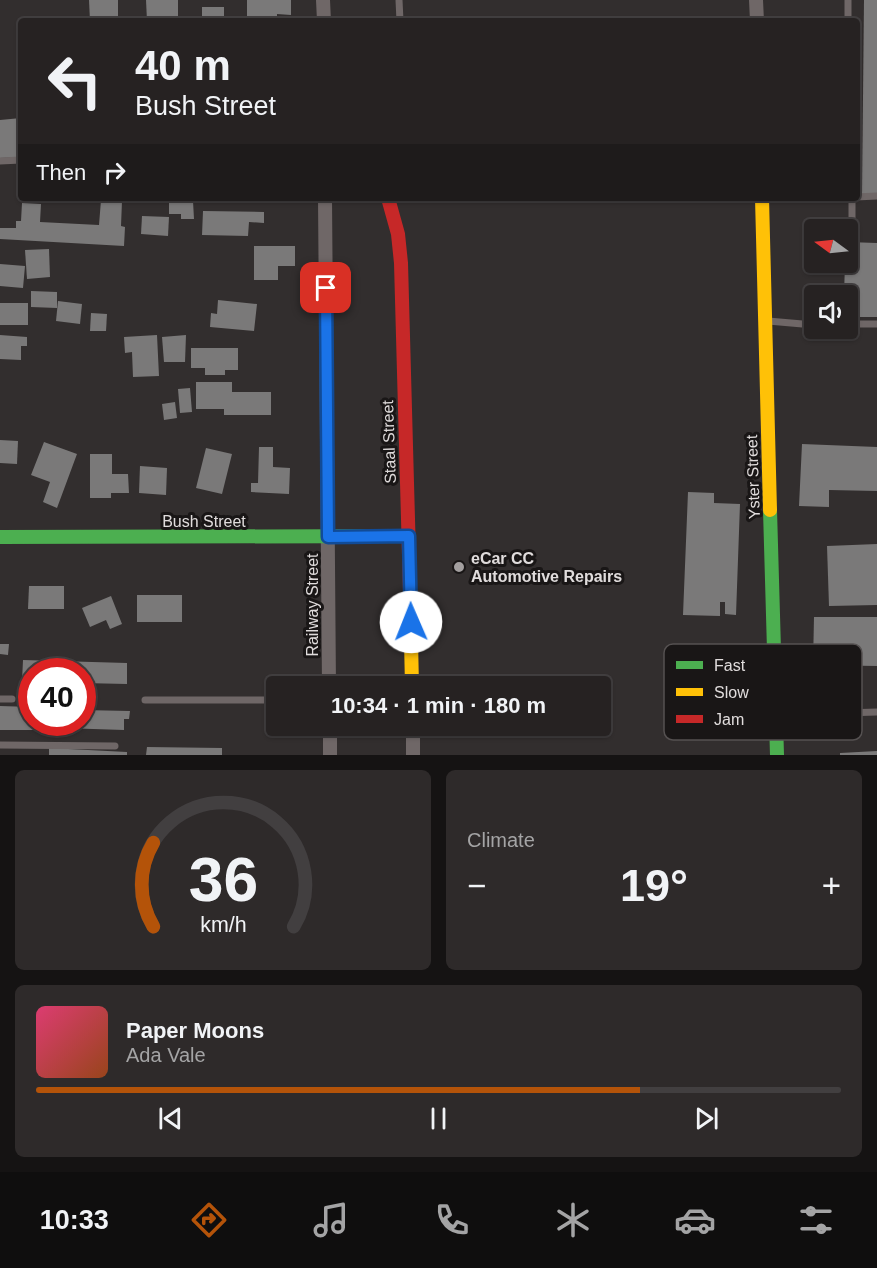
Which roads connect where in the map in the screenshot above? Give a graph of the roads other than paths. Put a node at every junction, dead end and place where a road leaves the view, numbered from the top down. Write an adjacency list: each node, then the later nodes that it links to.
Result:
1 (323, 0): 5 (street)
2 (399, 0): 6 (lane)
3 (756, 0): 7 (street)
4 (848, 0): 8 (lane)
5 (324, 18)
6 (400, 18)
7 (757, 18)
8 (848, 18)
9 (18, 160): 10 (lane)
10 (0, 161)
11 (877, 196): 12 (lane)
12 (860, 197)
13 (326, 201): 24 (street, Railway Street)
14 (392, 201): 22 (street, Staal Street)
15 (762, 201): 18 (street, Yster Street)
16 (852, 201): 17 (lane)
17 (852, 219)
18 (765, 321): 19 (lane); 25 (street, Yster Street)
19 (804, 324)
20 (858, 324): 21 (lane)
21 (877, 324)
22 (409, 536): 24 (street, Bush Street); 27 (street, Staal Street)
23 (0, 537): 24 (street, Bush Street)
24 (328, 537): 26 (street, Railway Street)
25 (774, 644)
26 (329, 676)
27 (412, 676)
28 (0, 699): 29 (lane)
29 (12, 699)
30 (145, 700): 31 (lane)
31 (266, 700)
32 (862, 712): 33 (lane)
33 (877, 712)
34 (330, 736): 39 (street)
35 (413, 736): 40 (street)
36 (777, 740): 41 (street, Yster Street)
37 (0, 745): 38 (lane)
38 (115, 746)
39 (330, 755)
40 (413, 755)
41 (777, 755)

